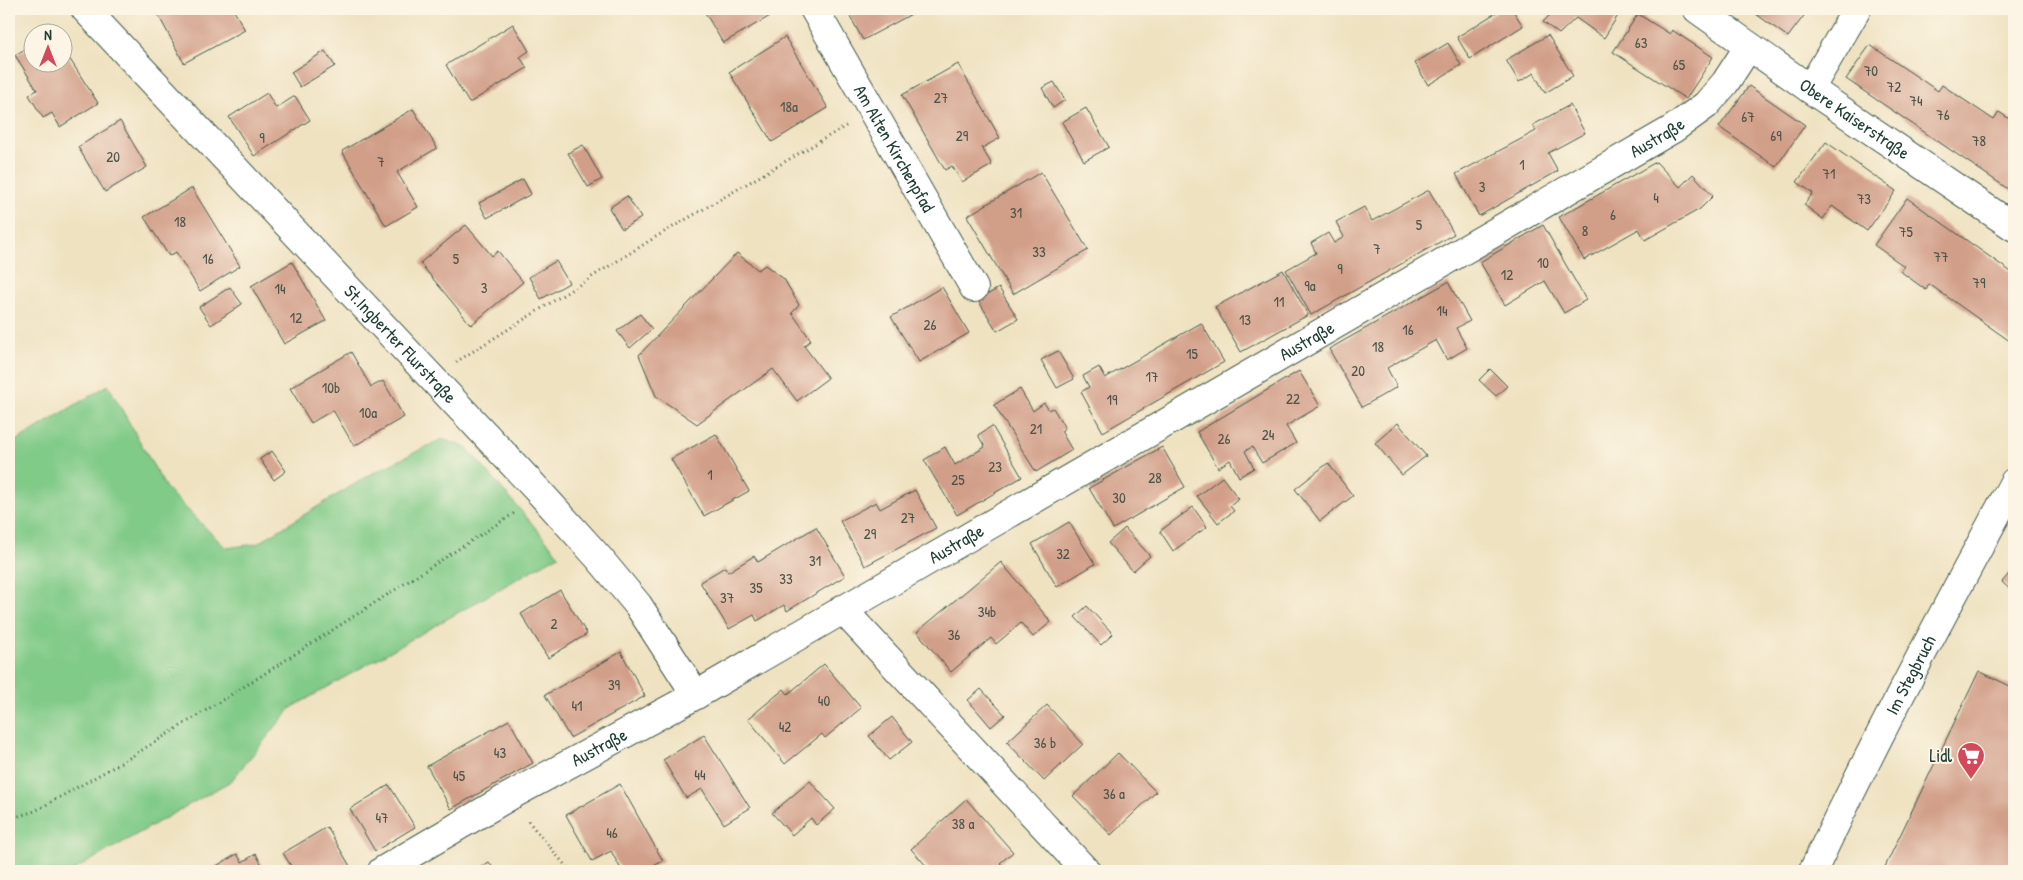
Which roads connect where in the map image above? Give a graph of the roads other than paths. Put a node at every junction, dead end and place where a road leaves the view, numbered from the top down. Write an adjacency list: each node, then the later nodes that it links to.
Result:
1 (86, 9): 11 (street, St.Ingberter Flurstraße)
2 (814, 9): 8 (street, Am Alten Kirchenpfad)
3 (1697, 9): 5 (street, Obere Kaiserstraße)
4 (1857, 9): 6 (street)
5 (1749, 46): 6 (street, Obere Kaiserstraße); 10 (street, Austraße)
6 (1810, 89): 7 (street, Obere Kaiserstraße)
7 (2014, 227)
8 (974, 288)
9 (2014, 482): 14 (street, Im Stegbruch)
10 (842, 609): 11 (street, Austraße); 13 (street)
11 (696, 695): 12 (street, Austraße)
12 (382, 871)
13 (1086, 871)
14 (1813, 871)

